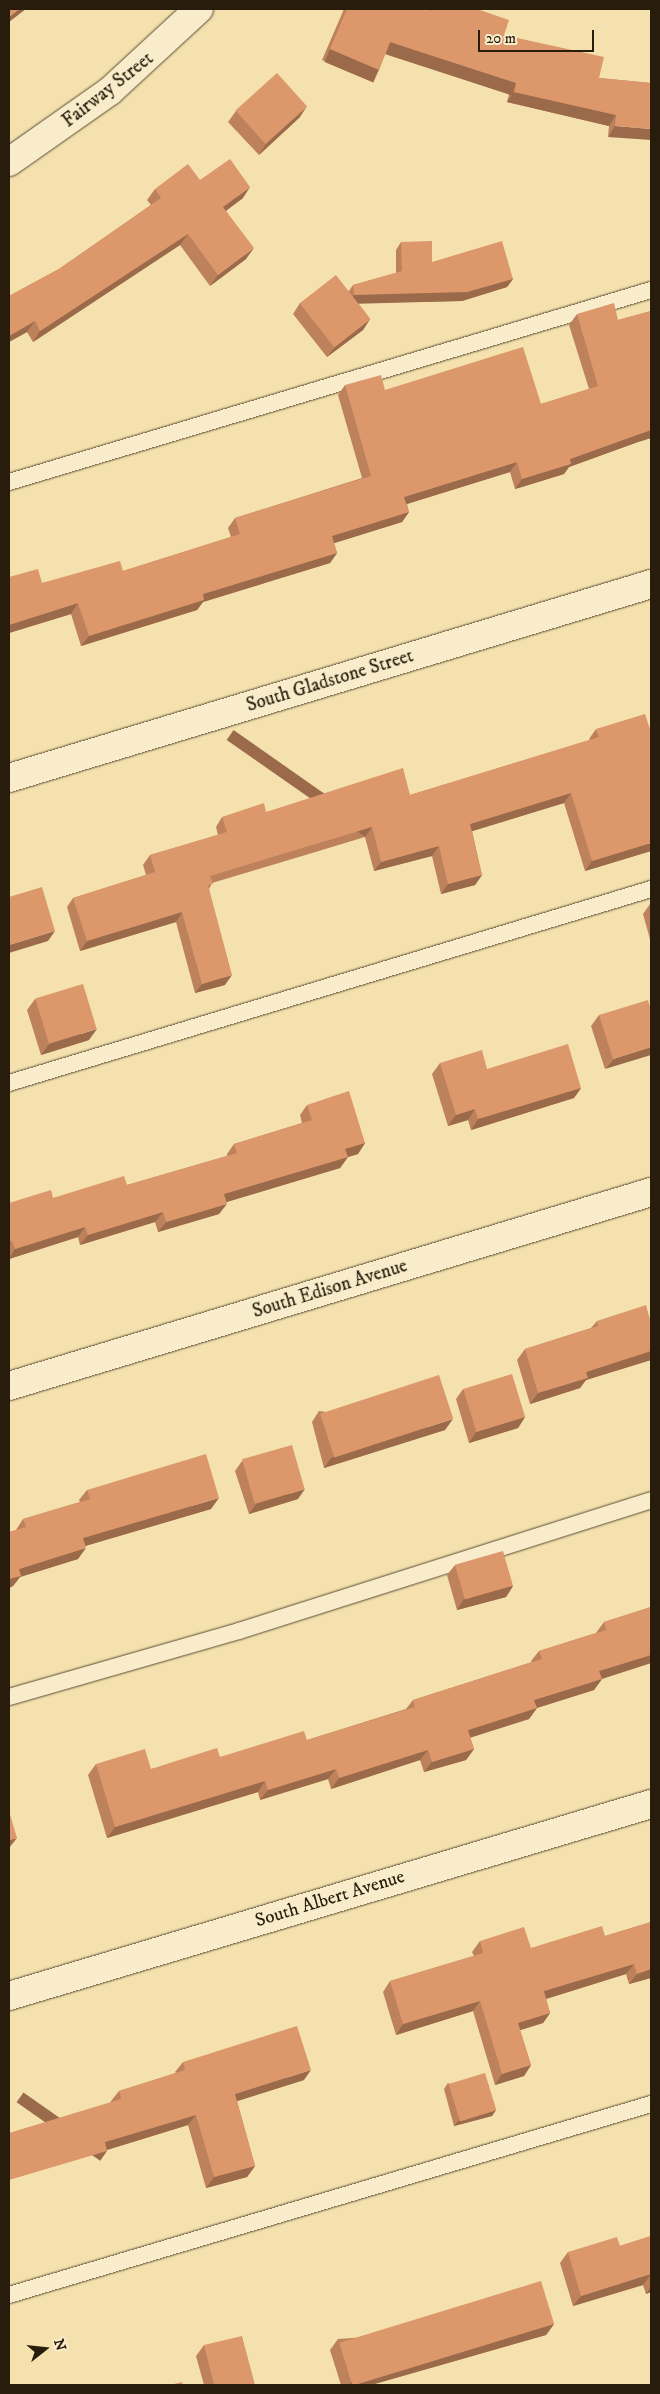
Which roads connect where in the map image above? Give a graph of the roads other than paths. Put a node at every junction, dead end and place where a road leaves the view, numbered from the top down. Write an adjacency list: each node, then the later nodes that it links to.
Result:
1 (199, 9): 2 (street, Fairway Street)
2 (9, 162)
3 (651, 290): 4 (lane)
4 (9, 482)
5 (651, 584): 6 (street, South Gladstone Street)
6 (9, 778)
7 (651, 889): 8 (lane)
8 (9, 1083)
9 (651, 1192): 10 (street, South Edison Avenue)
10 (9, 1386)
11 (651, 1500): 12 (lane)
12 (9, 1697)
13 (651, 1804): 14 (street, South Albert Avenue)
14 (9, 1996)
15 (651, 2104): 16 (lane)
16 (9, 2295)

